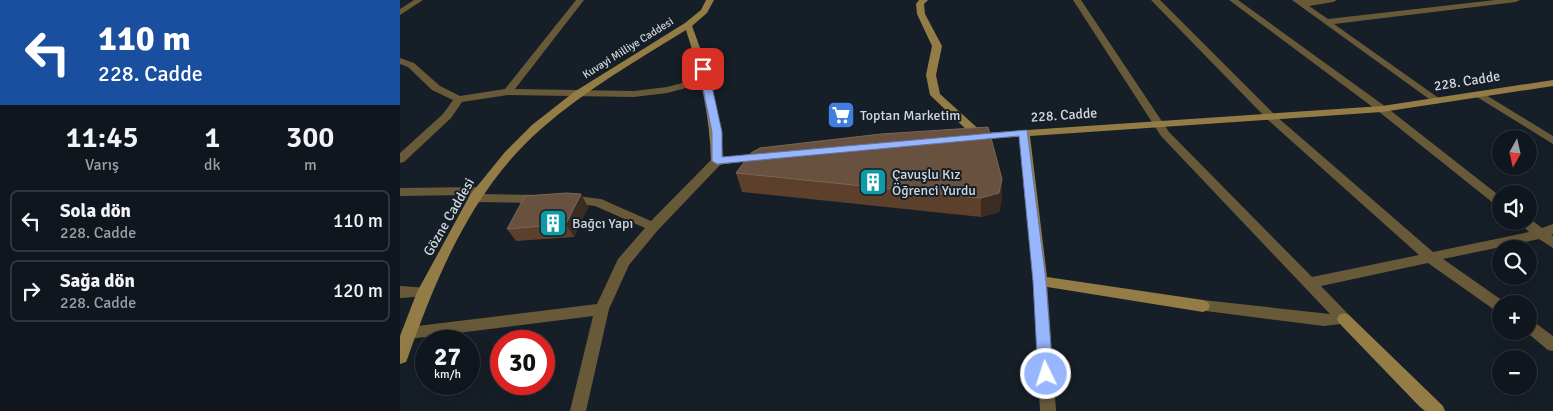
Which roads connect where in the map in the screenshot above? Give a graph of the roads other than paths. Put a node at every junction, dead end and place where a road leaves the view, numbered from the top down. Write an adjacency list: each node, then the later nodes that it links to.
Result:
1 (420, 0): 13 (street)
2 (580, 0): 19 (street)
3 (710, 0): 15 (street, Kuvayi Milliye Caddesi)
4 (924, 0): 28 (street)
5 (1077, 0): 26 (street)
6 (1155, 0): 25 (street)
7 (1233, 0): 24 (street)
8 (1333, 0): 11 (street)
9 (1421, 0): 12 (street)
10 (1516, 0): 12 (street)
11 (1299, 2): 14 (street)
12 (1439, 9): 14 (street)
13 (400, 13)
14 (1326, 22): 23 (street)
15 (688, 25): 17 (street); 20 (street, Kuvayi Milliye Caddesi)
16 (400, 61): 22 (street)
17 (706, 80): 20 (street); 33 (street)
18 (1553, 83): 21 (street, 228. Cadde)
19 (508, 92): 20 (street); 22 (street)
20 (578, 94): 35 (street, Gözne Caddesi)
21 (1481, 95): 23 (street, 228. Cadde); 30 (street)
22 (459, 99): 32 (street)
23 (1436, 101): 24 (street, 228. Cadde)
24 (1382, 109): 25 (street, 228. Cadde); 36 (street)
25 (1272, 118): 26 (street, 228. Cadde); 40 (street)
26 (1160, 124): 27 (street, 228. Cadde); 42 (street)
27 (1024, 132): 28 (street, 228. Cadde); 41 (street)
28 (980, 136): 29 (street, 228. Cadde)
29 (961, 138)
30 (1553, 141)
31 (776, 156): 33 (street)
32 (400, 159)
33 (717, 161): 37 (street)
34 (400, 192): 35 (street)
35 (476, 194): 37 (street); 44 (street, Gözne Caddesi)
36 (1492, 196)
37 (653, 227): 46 (street)
38 (1547, 232): 39 (street); 40 (street)
39 (1553, 243)
40 (1430, 257): 42 (street); 45 (street)
41 (1040, 281): 47 (street); 53 (street)
42 (1310, 283): 47 (street)
43 (400, 292): 44 (street)
44 (424, 292): 49 (street, Gözne Caddesi)
45 (1492, 301)
46 (602, 309): 49 (street); 52 (street)
47 (1344, 318): 54 (street)
48 (1537, 332): 50 (street)
49 (409, 333): 51 (street, Gözne Caddesi)
50 (1553, 345)
51 (400, 357)
52 (578, 411)
53 (1048, 411)
54 (1437, 411)

